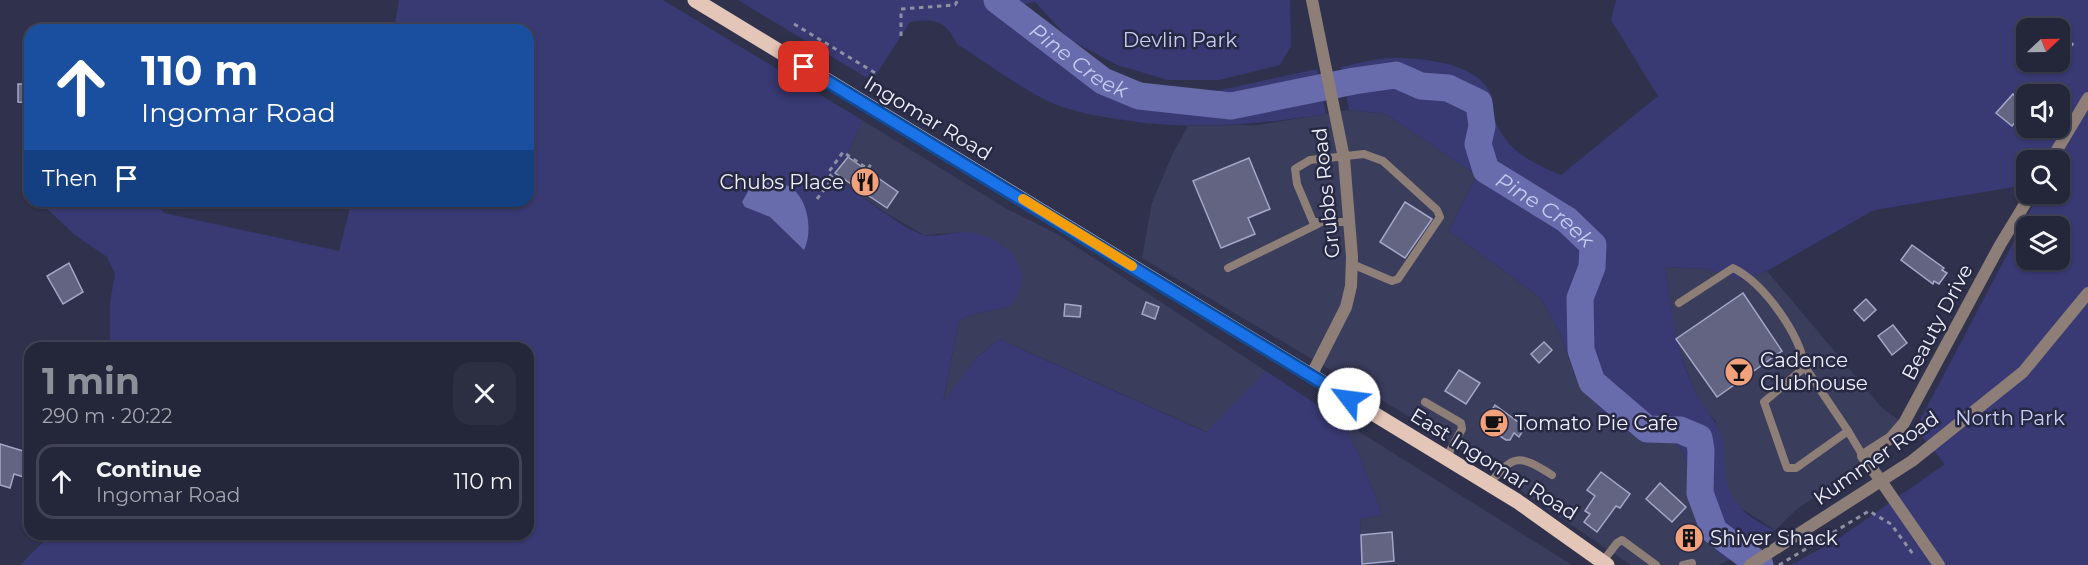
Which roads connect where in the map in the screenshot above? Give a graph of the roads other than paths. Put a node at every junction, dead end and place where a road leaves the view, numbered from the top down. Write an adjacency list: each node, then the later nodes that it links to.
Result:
1 (695, 0): 11 (main road, Ingomar Road)
2 (1312, 0): 5 (street, Grubbs Road)
3 (2088, 98): 4 (street)
4 (2057, 150)
5 (1344, 158): 7 (street, Grubbs Road); 8 (lane); 9 (lane)
6 (2025, 204): 18 (street, Beauty Drive)
7 (1350, 222): 8 (lane); 9 (street, Grubbs Road)
8 (1318, 224): 10 (lane)
9 (1352, 264): 15 (street, Grubbs Road)
10 (1228, 268)
11 (1140, 271): 15 (main road, East Ingomar Road)
12 (2088, 293): 21 (street, Kummer Road)
13 (1679, 303): 14 (lane)
14 (1805, 367): 17 (lane); 17 (lane)
15 (1311, 376): 19 (main road, East Ingomar Road)
16 (1425, 402): 19 (lane)
17 (1848, 432): 18 (lane)
18 (1863, 456): 21 (street)
19 (1446, 458): 22 (main road, East Ingomar Road)
20 (1552, 475): 22 (lane)
21 (1881, 481): 27 (street, Kummer Road); 28 (street)
22 (1489, 484): 23 (main road, East Ingomar Road)
23 (1605, 563): 25 (lane)
24 (1692, 563): 26 (lane)
25 (1656, 565)
26 (1683, 565)
27 (1750, 565)
28 (1939, 565)

